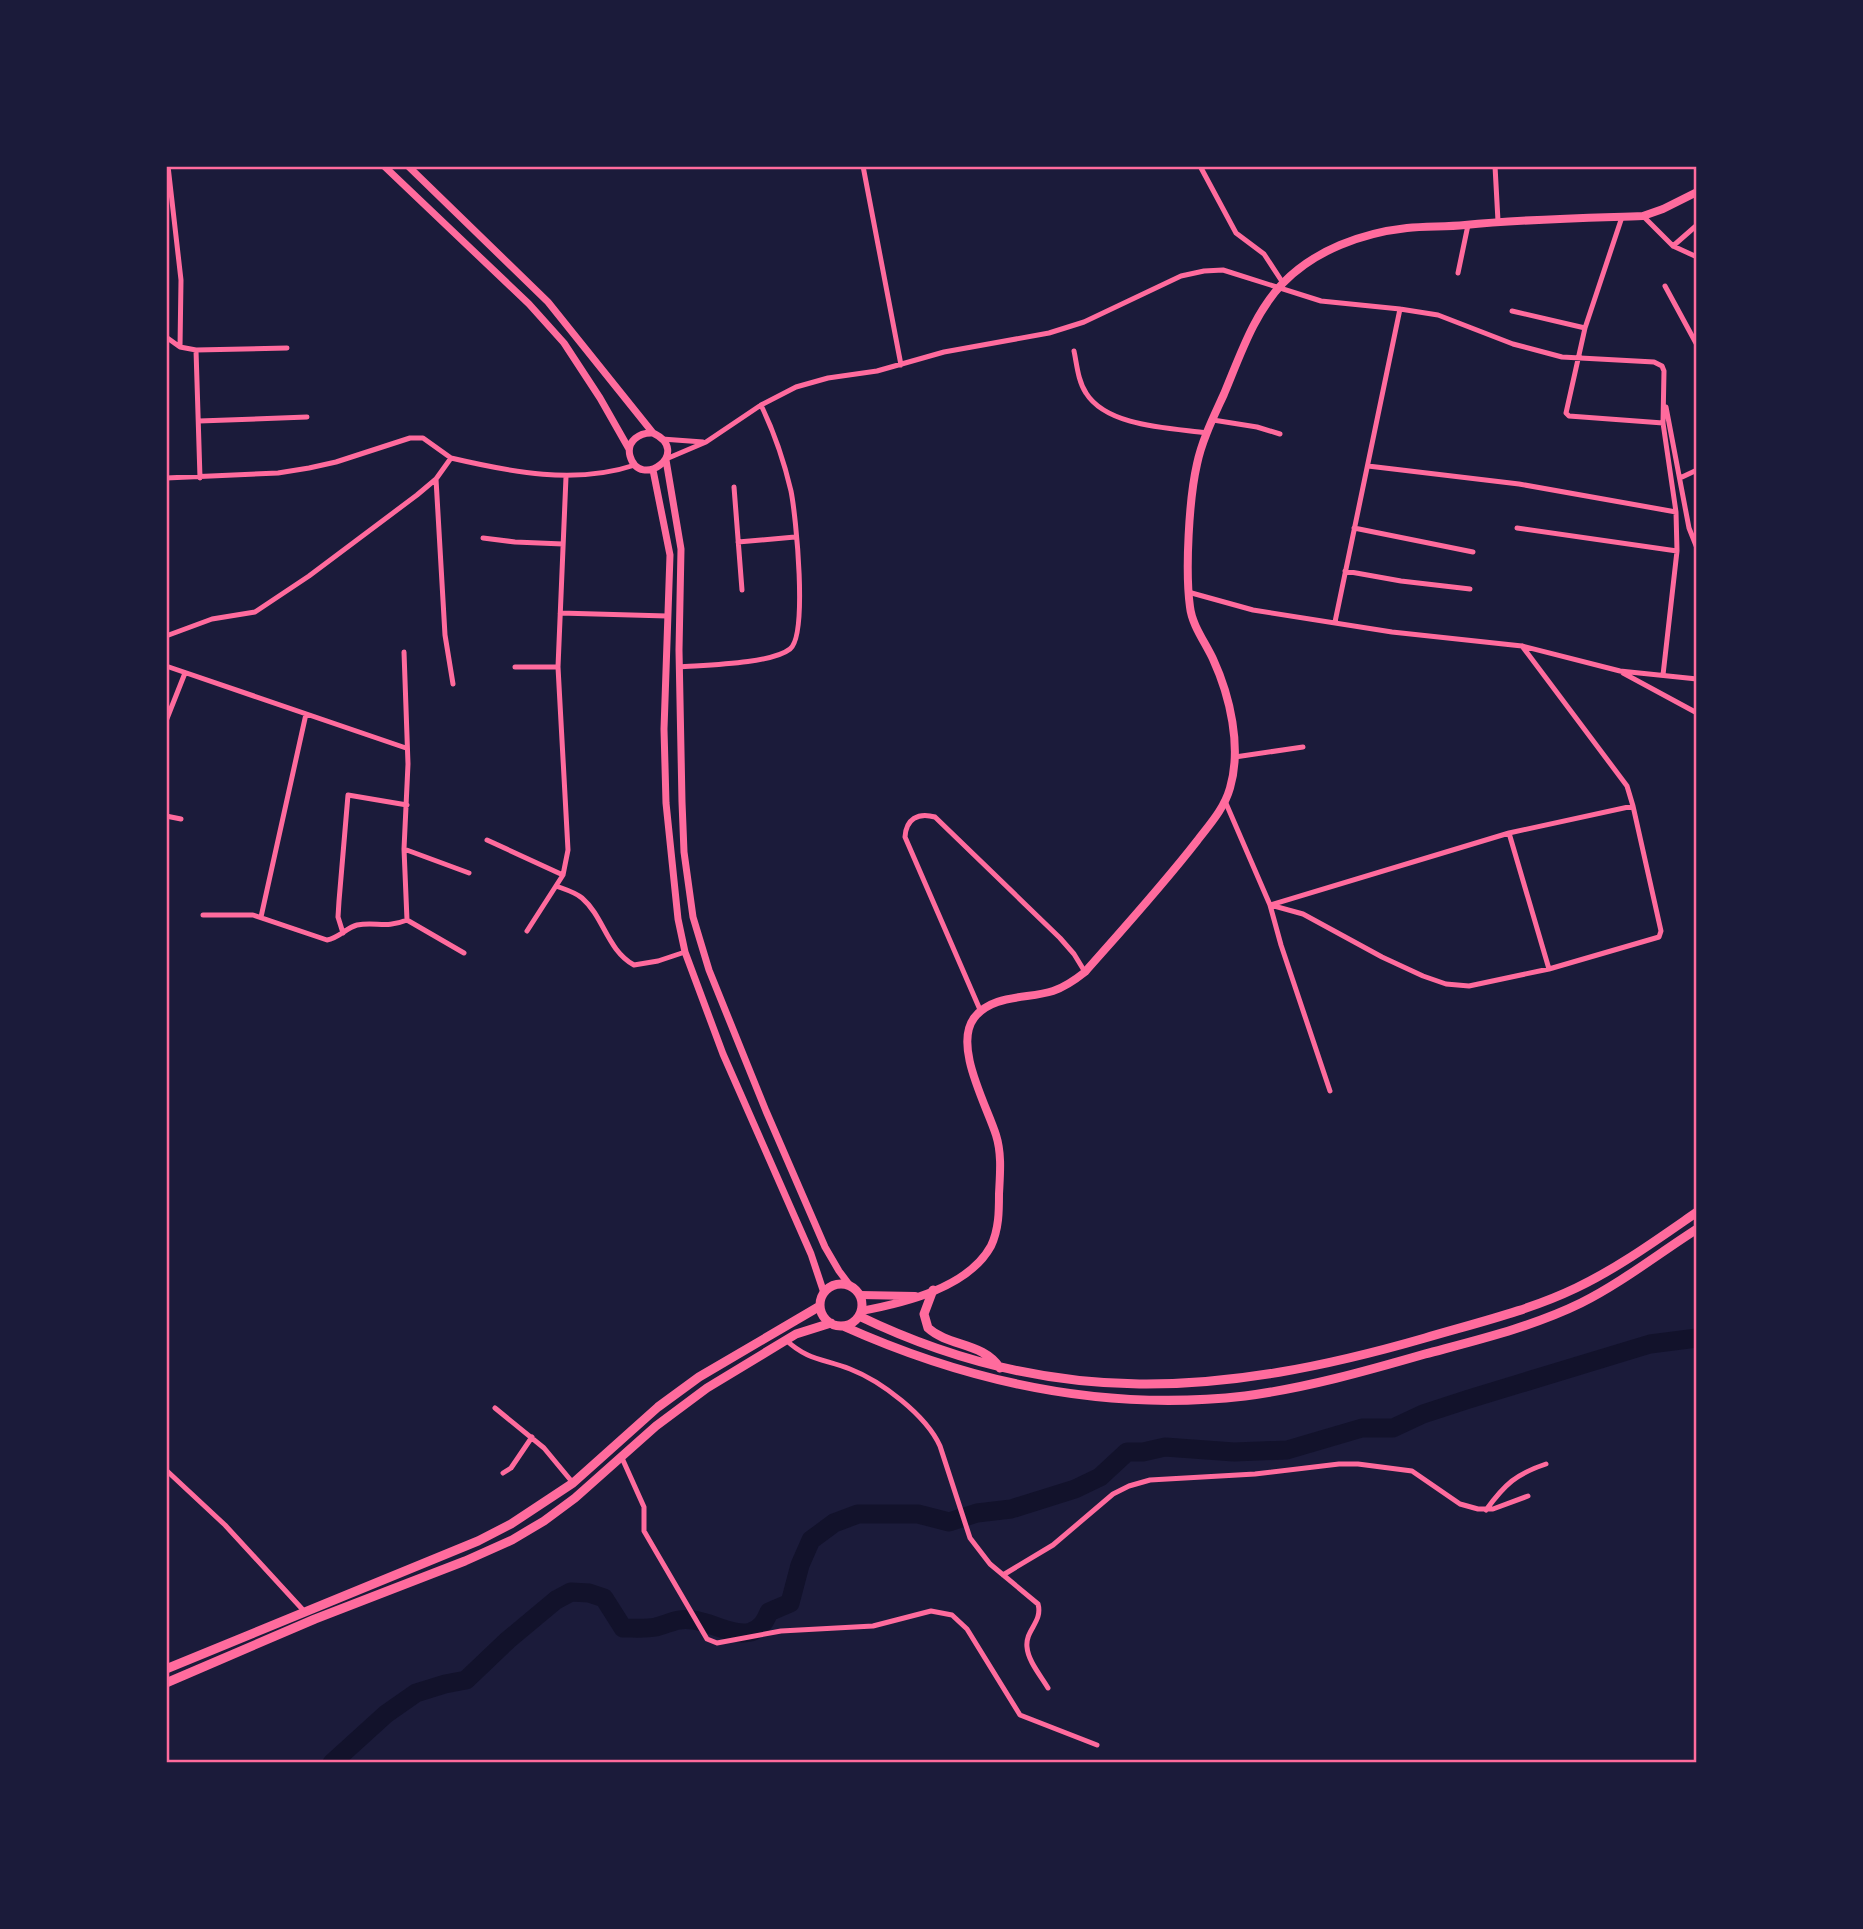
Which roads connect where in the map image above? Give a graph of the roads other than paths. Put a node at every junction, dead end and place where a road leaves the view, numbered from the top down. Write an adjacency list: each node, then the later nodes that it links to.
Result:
1 (168, 166): 25 (street)
2 (176, 166): 3 (street)
3 (186, 166)
4 (384, 166): 42 (main road)
5 (408, 166): 37 (main road)
6 (863, 166): 30 (street)
7 (1200, 166): 18 (street)
8 (1494, 166): 12 (street)
9 (1697, 192): 10 (main road)
10 (1643, 216): 11 (main road); 15 (street)
11 (1622, 217): 12 (main road); 22 (street)
12 (1498, 221): 13 (main road)
13 (1468, 225): 17 (street); 18 (main road)
14 (1697, 225): 15 (street)
15 (1673, 246): 16 (street)
16 (1697, 257)
17 (1458, 273)
18 (1282, 285): 20 (street); 30 (street); 34 (main road)
19 (1665, 286): 24 (street)
20 (1400, 309): 29 (street); 46 (street)
21 (1512, 311): 22 (street)
22 (1585, 328): 29 (street)
23 (166, 337): 25 (street)
24 (1697, 345)
25 (180, 347): 27 (street)
26 (288, 348): 27 (street)
27 (196, 350): 35 (street)
28 (1074, 351): 38 (street)
29 (1577, 358): 31 (street); 36 (street)
30 (901, 365): 32 (street)
31 (1664, 397): 36 (street); 52 (street)
32 (761, 405): 41 (street); 58 (street)
33 (307, 417): 35 (street)
34 (1213, 420): 38 (main road); 39 (street)
35 (200, 421): 51 (street)
36 (1663, 423): 55 (street)
37 (653, 433): 40 (main road); 42 (main road)
38 (1208, 433): 68 (main road)
39 (1280, 433)
40 (662, 439): 41 (street); 44 (main road)
41 (706, 442): 44 (street)
42 (629, 449): 45 (main road)
43 (451, 458): 49 (street); 51 (street); 53 (street)
44 (666, 459): 47 (main road); 78 (main road)
45 (635, 466): 47 (main road); 49 (street)
46 (1368, 466): 55 (street); 56 (street)
47 (653, 470): 70 (main road)
48 (1697, 470): 52 (street)
49 (566, 477): 61 (street)
50 (166, 478): 51 (street)
51 (200, 478)
52 (1680, 478): 62 (street)
53 (436, 479): 72 (street); 83 (street)
54 (734, 487): 60 (street)
55 (1676, 512): 63 (street)
56 (1354, 528): 64 (street); 65 (street)
57 (1517, 528): 63 (street)
58 (795, 537): 60 (street); 78 (street)
59 (483, 538): 61 (street)
60 (738, 542): 67 (street)
61 (562, 544): 69 (street)
62 (1697, 548)
63 (1677, 551): 81 (street)
64 (1474, 552)
65 (1345, 571): 66 (street); 71 (street)
66 (1470, 589)
67 (741, 590)
68 (1188, 592): 71 (street); 89 (main road)
69 (560, 613): 70 (street); 77 (street)
70 (667, 616): 107 (main road)
71 (1335, 622): 73 (street)
72 (166, 636)
73 (1522, 646): 79 (street); 92 (street)
74 (404, 652): 88 (street)
75 (166, 666): 80 (street)
76 (516, 667): 77 (street)
77 (558, 667): 99 (street)
78 (679, 667): 109 (main road)
79 (1620, 671): 81 (street); 84 (street)
80 (185, 673): 85 (street); 86 (street)
81 (1662, 675): 82 (street)
82 (1697, 679)
83 (453, 684)
84 (1697, 713)
85 (306, 714): 88 (street); 103 (street)
86 (166, 721)
87 (1303, 747): 89 (street)
88 (406, 748): 91 (street)
89 (1235, 757): 90 (main road)
90 (1225, 801): 101 (street); 112 (main road)
91 (407, 805): 97 (street); 106 (street)
92 (1633, 806): 95 (street); 111 (street)
93 (166, 816): 94 (street)
94 (181, 819)
95 (1509, 833): 101 (street); 111 (street)
96 (487, 840): 99 (street)
97 (404, 849): 98 (street); 104 (street)
98 (469, 873)
99 (562, 875): 100 (street)
100 (556, 886): 105 (street); 107 (street)
101 (1270, 905): 111 (street); 114 (street)
102 (203, 915): 103 (street)
103 (261, 917): 106 (street)
104 (407, 920): 106 (street); 108 (street)
105 (527, 931)
106 (342, 933)
107 (685, 952): 110 (main road)
108 (464, 954)
109 (704, 955): 110 (main road); 117 (main road)
110 (688, 960): 119 (main road)
111 (1549, 969)
112 (1085, 972): 113 (main road); 113 (street)
113 (981, 1012): 118 (main road)
114 (1330, 1091)
115 (1697, 1212): 127 (highway)
116 (1697, 1230): 125 (highway)
117 (851, 1287): 119 (highway); 120 (highway)
118 (933, 1290): 121 (main road); 127 (highway)
119 (824, 1293): 122 (highway)
120 (859, 1295): 121 (main road); 123 (highway)
121 (922, 1296): 123 (main road)
122 (820, 1306): 124 (highway); 134 (highway)
123 (860, 1314): 125 (highway); 127 (highway)
124 (831, 1323): 125 (highway); 126 (highway)
125 (843, 1326)
126 (786, 1340): 130 (highway); 137 (street)
127 (1000, 1368)
128 (495, 1408): 129 (street)
129 (532, 1437): 133 (street); 134 (street)
130 (622, 1458): 140 (highway); 142 (street)
131 (1546, 1464): 136 (street)
132 (166, 1470): 138 (street)
133 (503, 1473)
134 (573, 1483): 138 (highway)
135 (1528, 1496): 136 (street)
136 (1486, 1510): 137 (street)
137 (1003, 1575): 141 (street)
138 (304, 1611): 139 (highway)
139 (166, 1669)
140 (166, 1683)
141 (1048, 1688)
142 (1097, 1745)

